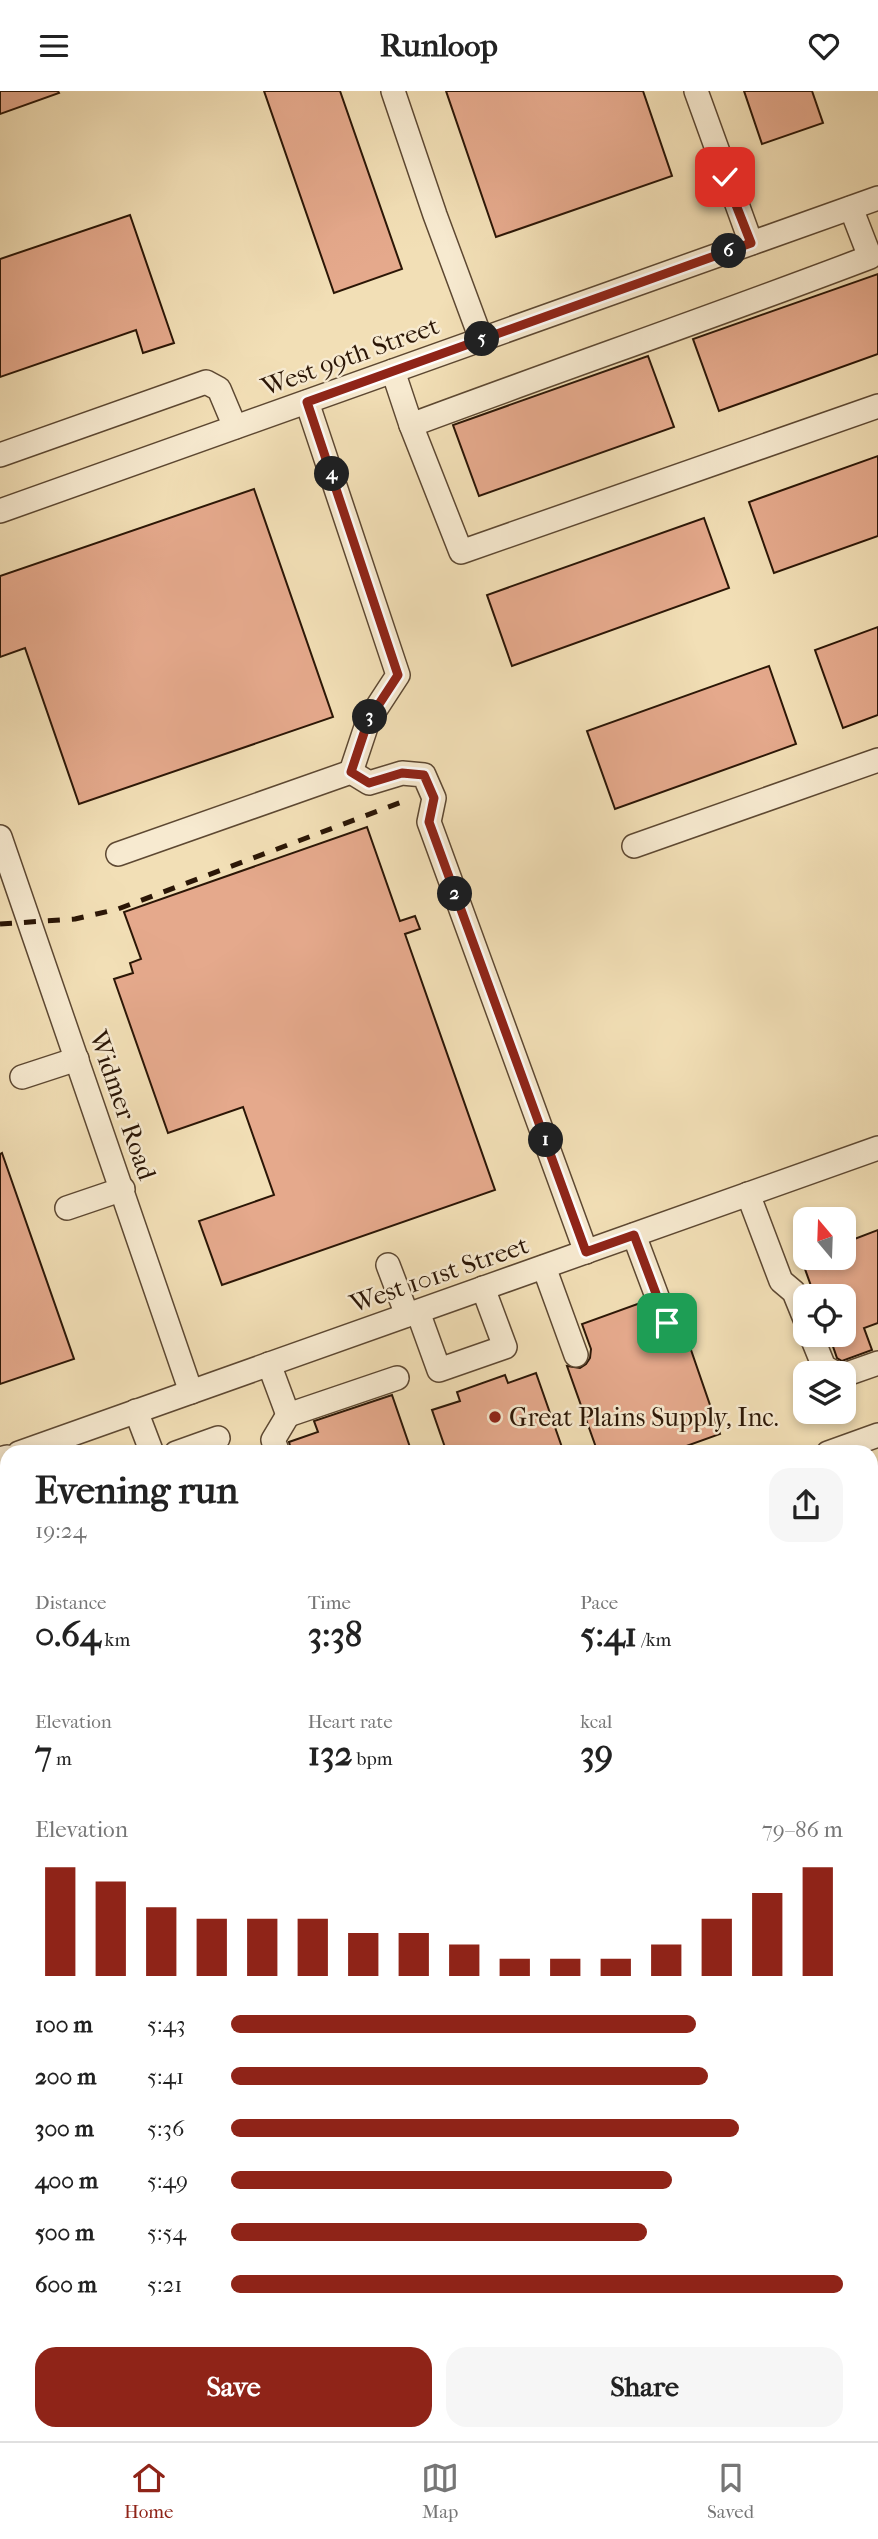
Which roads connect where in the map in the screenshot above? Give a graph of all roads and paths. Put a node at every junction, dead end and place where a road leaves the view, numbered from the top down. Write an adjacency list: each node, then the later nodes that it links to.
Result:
1 (393, 91): 6 (street)
2 (696, 91): 5 (street)
3 (878, 198): 4 (street, West 99th Street)
4 (851, 208): 5 (street, West 99th Street); 10 (street)
5 (751, 243): 6 (street, West 99th Street)
6 (481, 339): 7 (street, West 99th Street)
7 (393, 371): 8 (street, West 99th Street); 10 (street)
8 (307, 402): 11 (street, West 99th Street); 15 (street)
9 (878, 406): 10 (street)
10 (411, 425)
11 (235, 427): 12 (street); 13 (street, West 99th Street)
12 (0, 455)
13 (0, 511)
14 (878, 760): 17 (street)
15 (351, 772): 18 (street); 26 (street)
16 (0, 837): 19 (street, Widmer Road)
17 (634, 846)
18 (118, 854)
19 (78, 1059): 20 (street); 22 (street, Widmer Road)
20 (22, 1077)
21 (878, 1148): 23 (street, West 101st Street)
22 (123, 1189): 24 (street); 38 (street, Widmer Road)
23 (748, 1194): 25 (street, West 101st Street); 30 (street)
24 (67, 1208)
25 (634, 1235): 26 (street, West 101st Street); 32 (street)
26 (586, 1252): 28 (street, West 101st Street)
27 (388, 1265): 31 (street)
28 (544, 1267): 29 (street, West 101st Street); 33 (street)
29 (483, 1288): 31 (street, West 101st Street); 31 (street)
30 (793, 1290)
31 (413, 1313): 35 (street, West 101st Street)
32 (667, 1323)
33 (576, 1355)
34 (878, 1363): 36 (street)
35 (269, 1364): 38 (street, West 101st Street); 40 (street)
36 (856, 1371)
37 (397, 1378): 40 (street)
38 (191, 1392): 39 (street, West 101st Street)
39 (136, 1411): 43 (street, West 101st Street); 44 (street)
40 (288, 1415): 46 (street)
41 (878, 1435): 47 (street)
42 (218, 1438): 45 (street)
43 (41, 1445)
44 (149, 1445)
45 (198, 1445)
46 (275, 1445)
47 (850, 1445)

